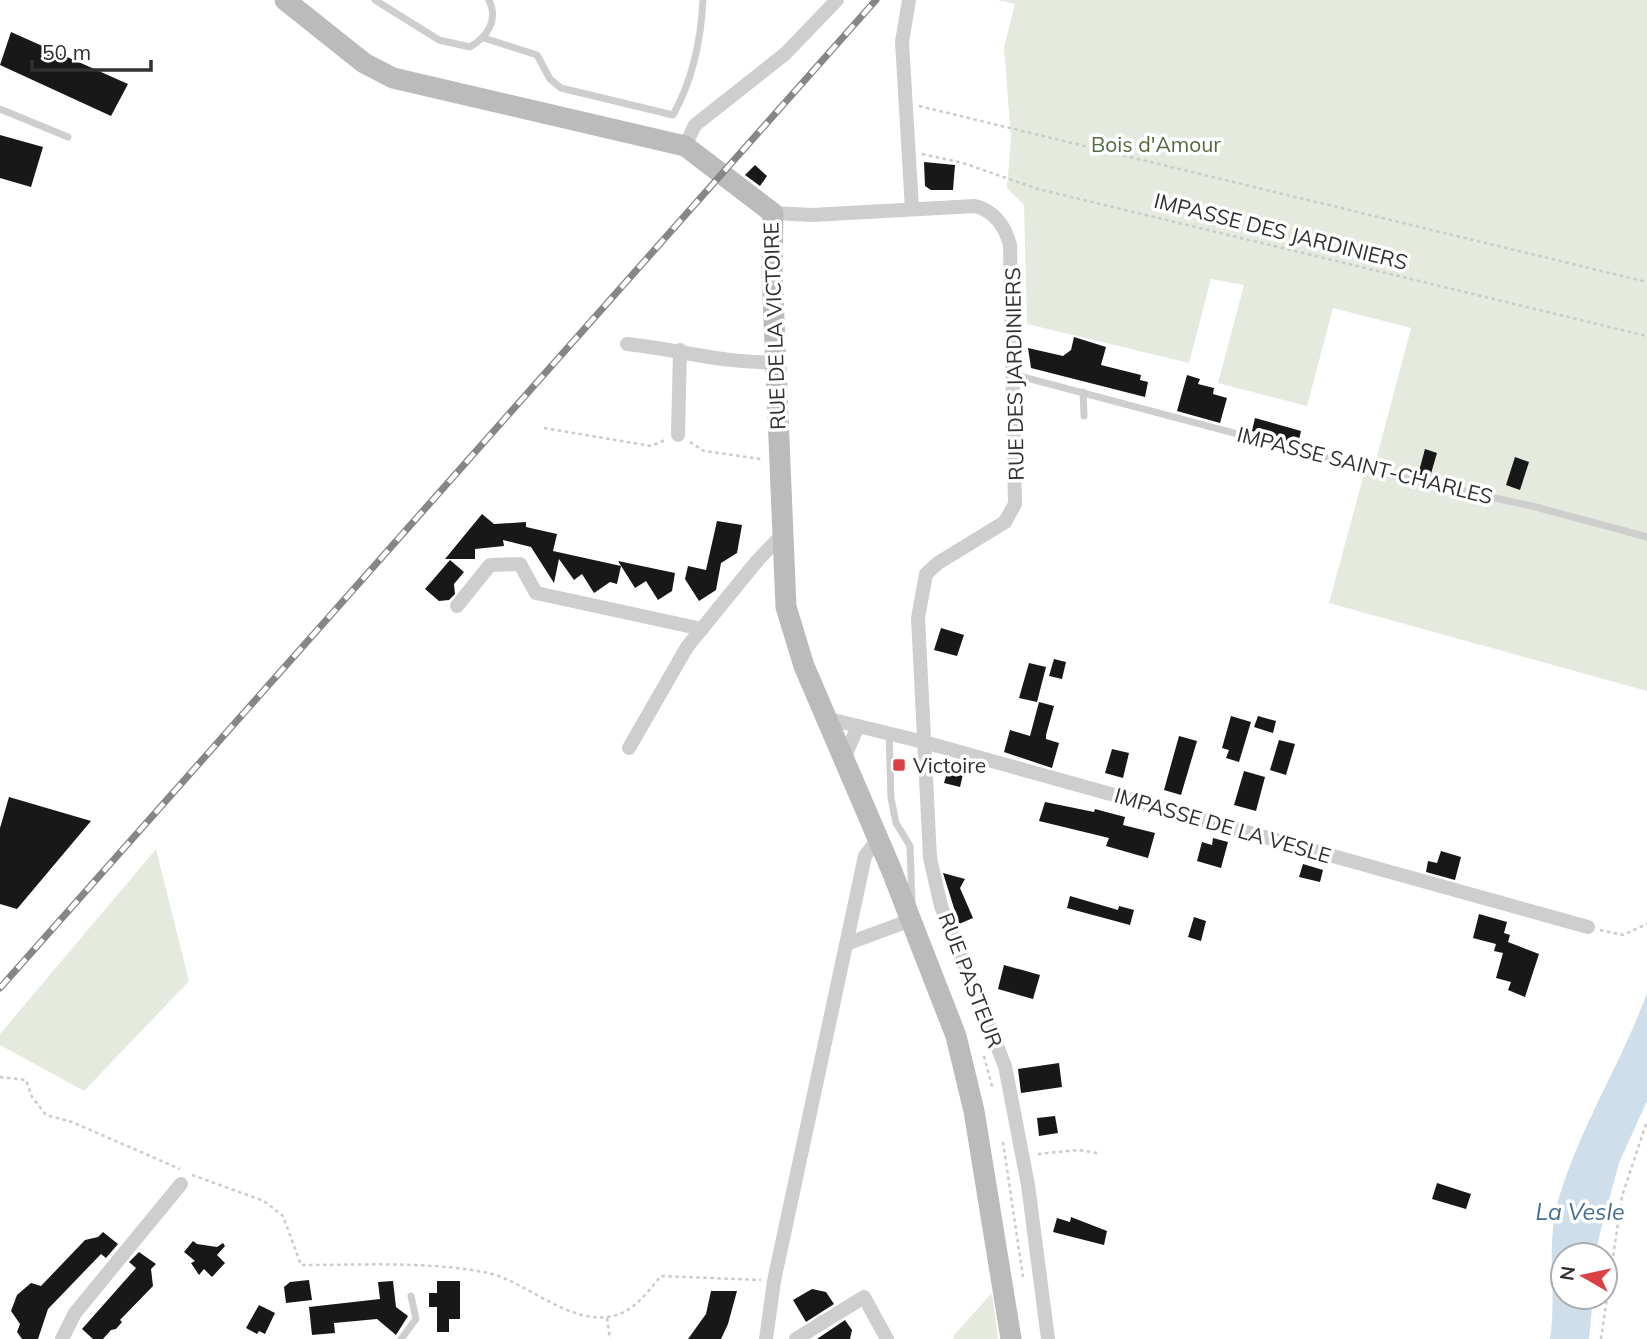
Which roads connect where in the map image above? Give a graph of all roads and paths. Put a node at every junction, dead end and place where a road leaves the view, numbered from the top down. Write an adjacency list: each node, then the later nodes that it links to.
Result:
1 (285, 0): 11 (street, RUE DE LA VICTOIRE)
2 (375, 0): 7 (lane)
3 (489, 0): 7 (lane)
4 (703, 0): 7 (lane)
5 (837, 0): 11 (street)
6 (909, 0): 8 (street)
7 (484, 38)
8 (906, 103): 12 (street); 15 (path)
9 (0, 108): 10 (lane)
10 (68, 137)
11 (685, 146): 14 (street, RUE DE LA VICTOIRE)
12 (909, 150): 13 (street); 16 (path, IMPASSE DES JARDINIERS)
13 (912, 209): 14 (street, RUE DES JARDINIERS); 20 (street, RUE DES JARDINIERS)
14 (773, 214): 19 (street, RUE DE LA VICTOIRE)
15 (1647, 282)
16 (1647, 336)
17 (627, 344): 18 (street)
18 (680, 350): 19 (street); 24 (street)
19 (775, 362): 25 (street, RUE DE LA VICTOIRE)
20 (1012, 374): 21 (lane, IMPASSE SAINT-CHARLES); 29 (street, RUE DES JARDINIERS)
21 (1083, 392): 22 (lane); 27 (lane, IMPASSE SAINT-CHARLES)
22 (1084, 416)
23 (544, 428): 24 (path)
24 (678, 435): 25 (path)
25 (778, 461): 26 (street, RUE DE LA VICTOIRE)
26 (780, 537): 30 (street); 31 (street, RUE DE LA VICTOIRE)
27 (1647, 537)
28 (457, 606): 30 (street)
29 (918, 618): 34 (street, RUE PASTEUR)
30 (702, 628): 35 (street)
31 (825, 718): 32 (street, IMPASSE DE LA VESLE); 36 (street, RUE DE LA VICTOIRE)
32 (858, 726): 33 (street, IMPASSE DE LA VESLE); 36 (street)
33 (889, 733): 34 (street, IMPASSE DE LA VESLE); 38 (lane)
34 (924, 742): 40 (street, IMPASSE DE LA VESLE); 45 (street, RUE PASTEUR)
35 (629, 748)
36 (843, 761): 37 (street, RUE DE LA VICTOIRE)
37 (878, 839): 38 (street, RUE DE LA VICTOIRE); 41 (street)
38 (911, 920): 41 (street); 56 (street, RUE DE LA VICTOIRE)
39 (1647, 924): 40 (path)
40 (1588, 927)
41 (849, 943): 47 (street)
42 (0, 1077): 49 (path)
43 (1647, 1121): 58 (path)
44 (1097, 1153): 45 (path)
45 (1022, 1157): 57 (street, RUE PASTEUR)
46 (181, 1184): 50 (street)
47 (774, 1280): 49 (path); 53 (street)
48 (411, 1296): 51 (lane)
49 (607, 1317): 52 (path)
50 (62, 1339)
51 (401, 1339)
52 (610, 1339)
53 (765, 1339)
54 (796, 1339): 55 (street)
55 (887, 1339)
56 (1011, 1339)
57 (1048, 1339)
58 (1601, 1339)

